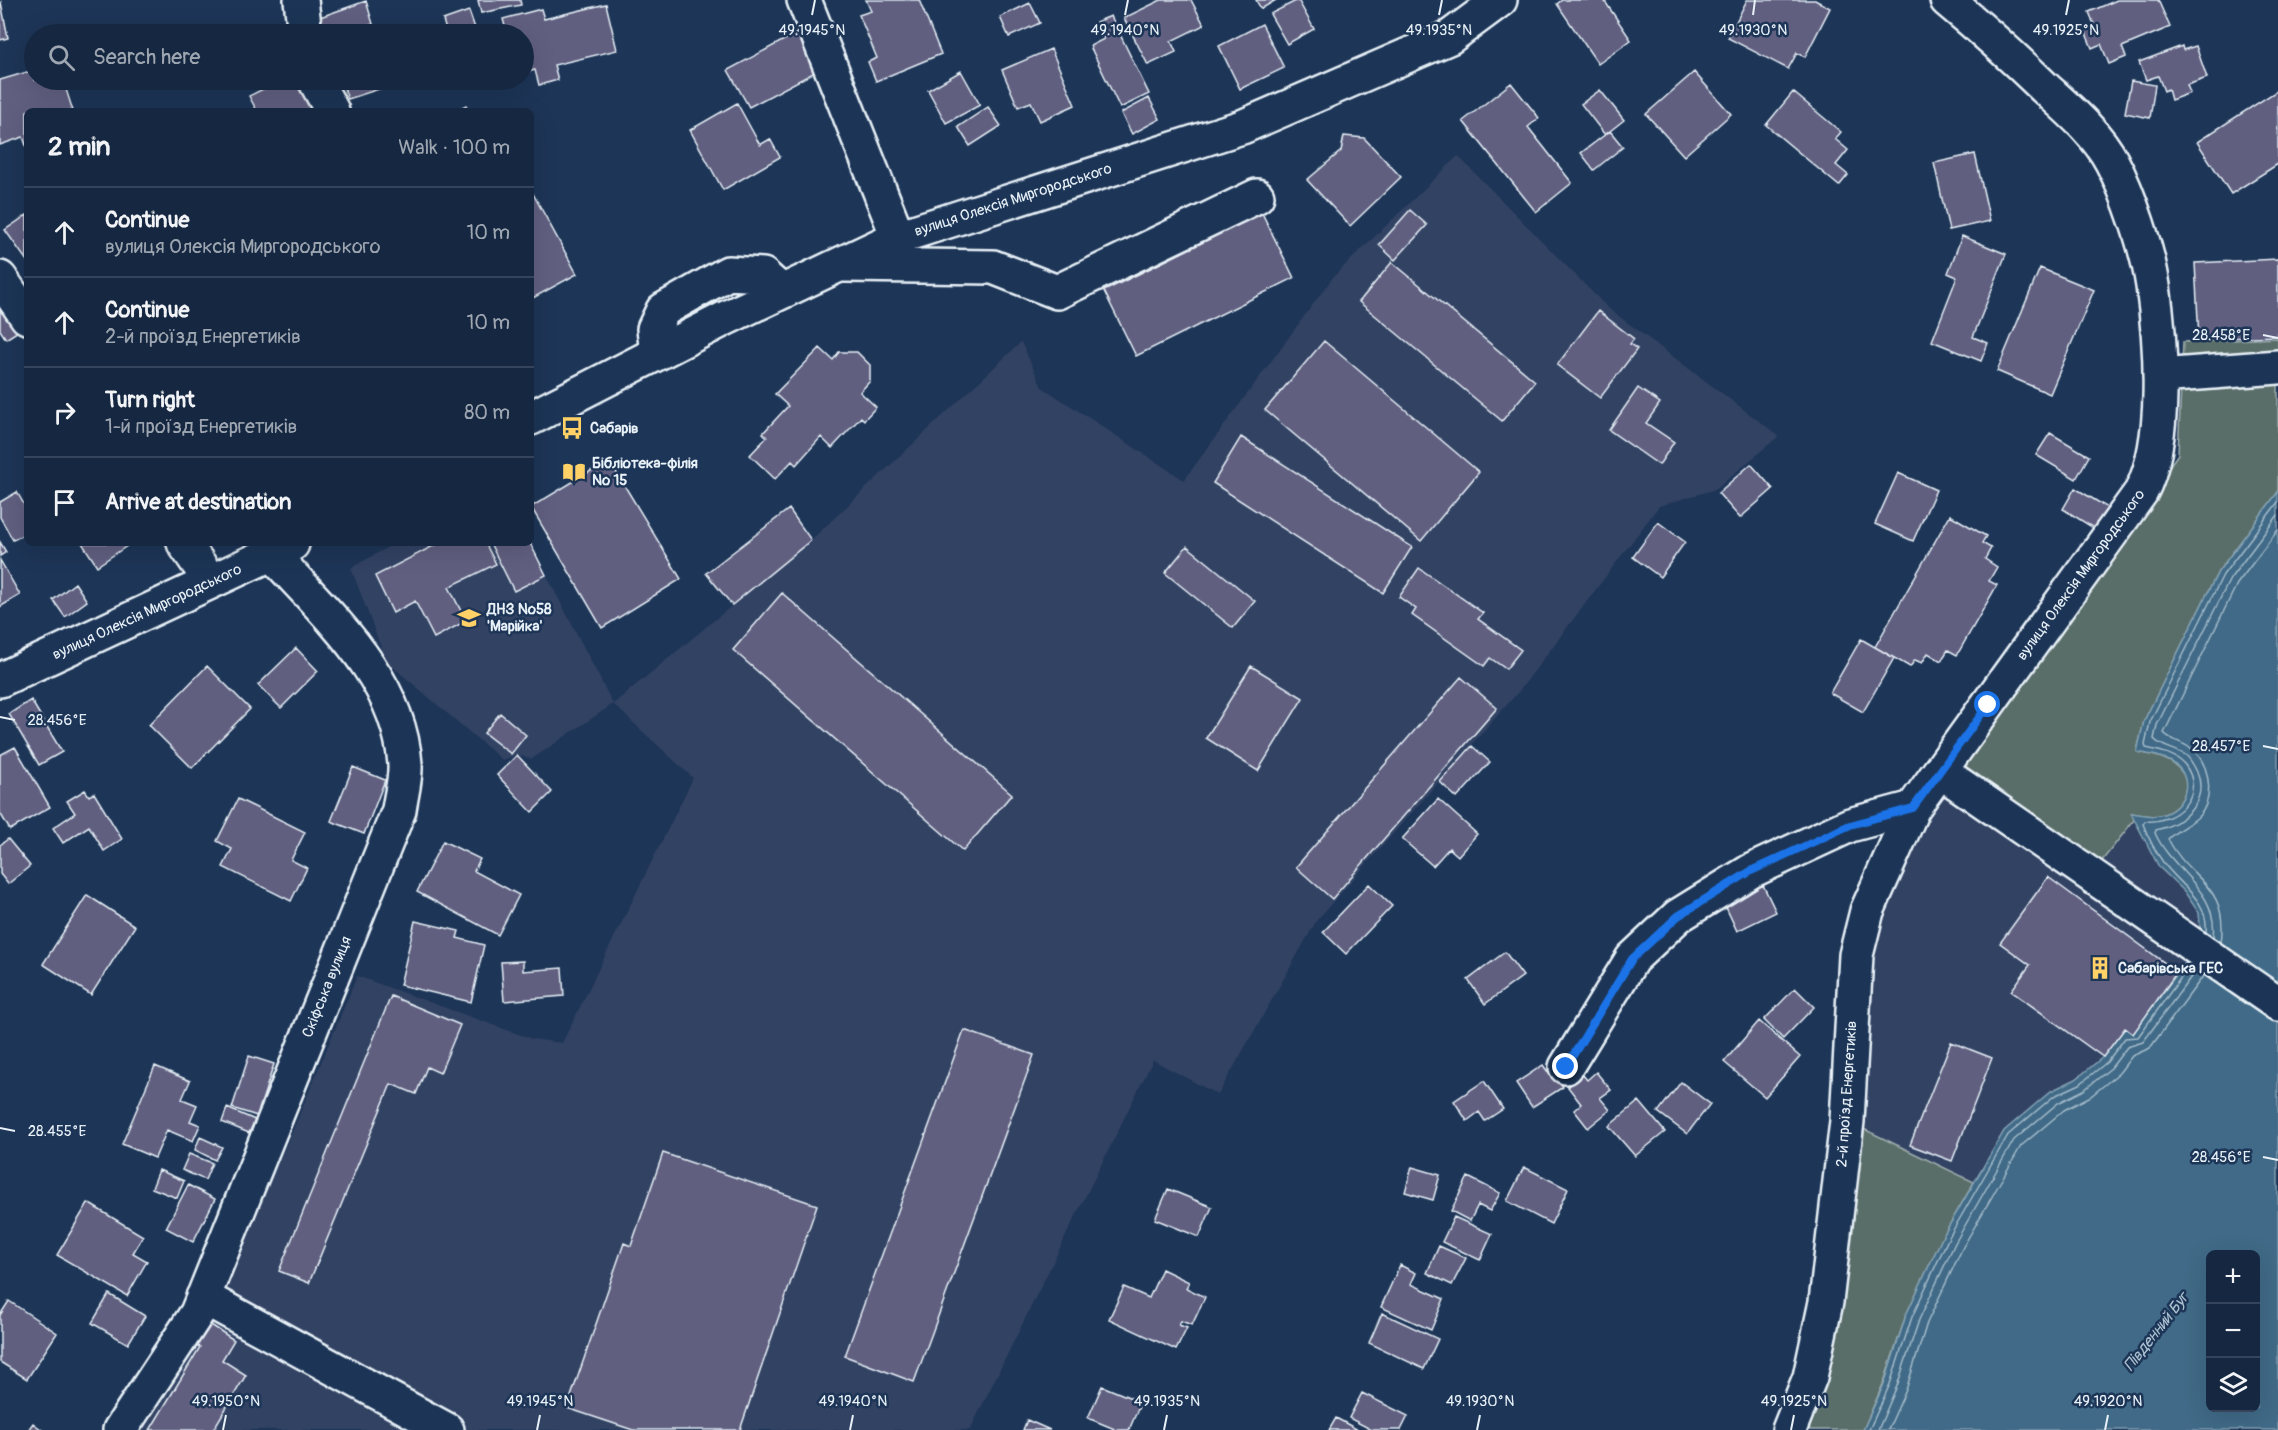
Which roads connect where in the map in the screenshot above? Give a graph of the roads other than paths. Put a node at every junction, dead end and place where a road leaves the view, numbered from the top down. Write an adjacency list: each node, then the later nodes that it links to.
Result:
1 (301, 0): 5 (street)
2 (804, 0): 9 (street)
3 (1500, 0): 9 (street, вулиця Олексія Миргородського)
4 (1947, 0): 14 (street, вулиця Олексія Миргородського)
5 (304, 24)
6 (320, 90): 7 (street)
7 (330, 108)
8 (1257, 196): 10 (street)
9 (898, 237): 10 (street, вулиця Олексія Миргородського)
10 (838, 265): 15 (street, вулиця Олексія Миргородського)
11 (0, 278): 12 (street)
12 (24, 313)
13 (2278, 368): 14 (street)
14 (2160, 376): 20 (street, вулиця Олексія Миргородського)
15 (534, 416)
16 (186, 546): 18 (street)
17 (283, 548): 18 (street, вулиця Олексія Миргородського); 24 (street, Скіфська вулиця)
18 (211, 582): 19 (street, вулиця Олексія Миргородського)
19 (0, 680)
20 (1940, 771): 21 (street, 2-й проїзд Енергетиків); 22 (street)
21 (1913, 808): 23 (street); 27 (street, 2-й проїзд Енергетиків)
22 (2278, 1004)
23 (1566, 1067)
24 (203, 1297): 25 (street, Скіфська вулиця); 26 (street)
25 (120, 1430)
26 (447, 1430)
27 (1789, 1430)

